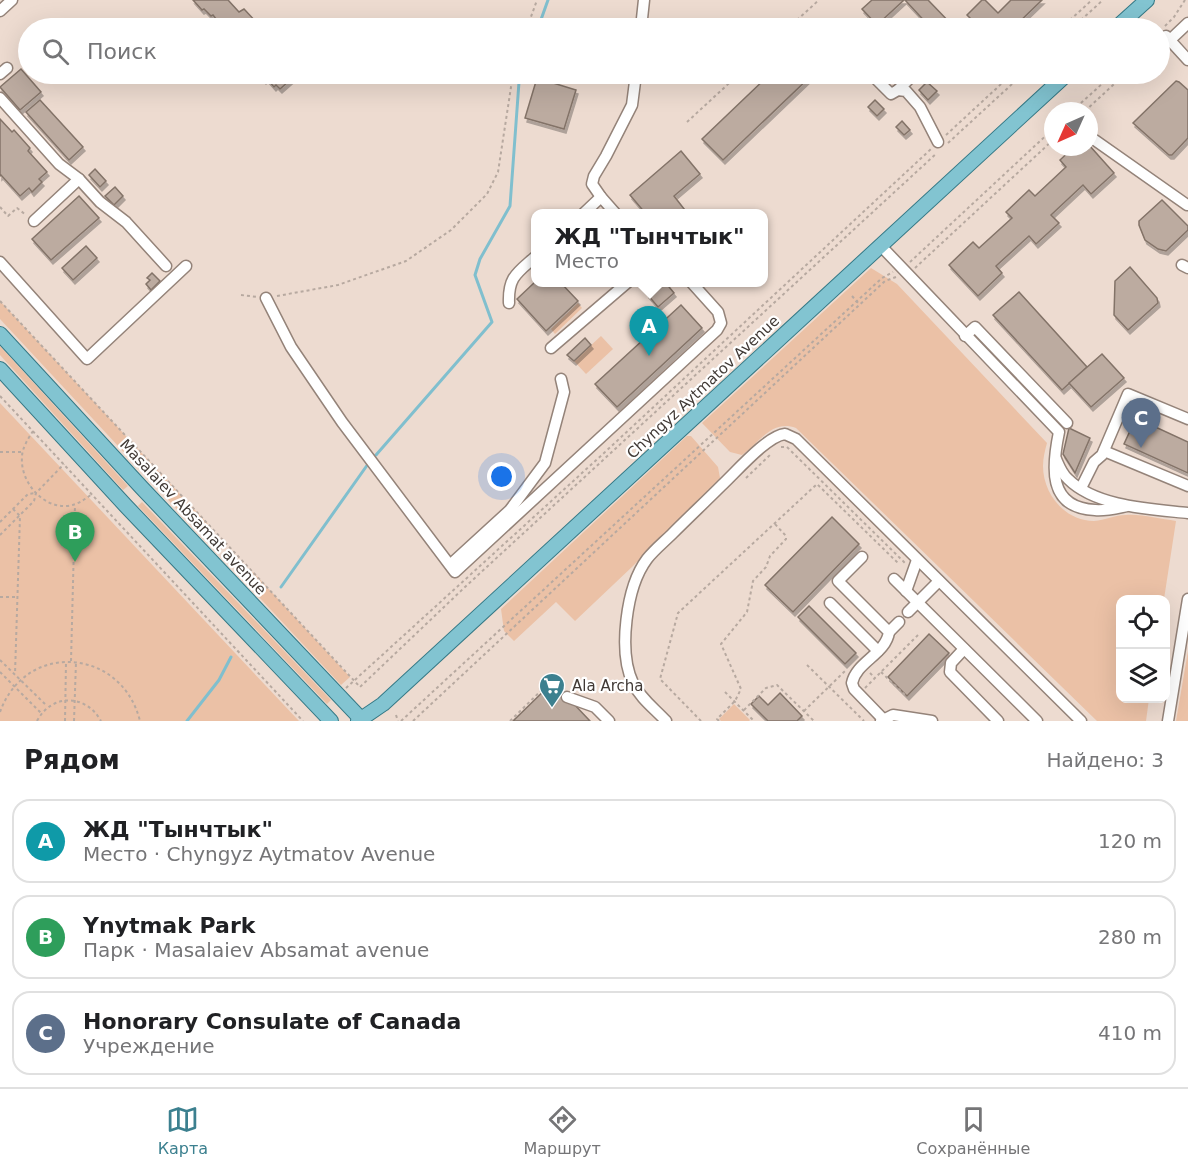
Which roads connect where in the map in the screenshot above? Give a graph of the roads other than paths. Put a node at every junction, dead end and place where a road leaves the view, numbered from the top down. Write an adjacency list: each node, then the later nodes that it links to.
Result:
1 (12, 0): 4 (street)
2 (644, 0): 5 (street)
3 (1147, 0): 6 (main road)
4 (0, 11)
5 (642, 18)
6 (1127, 18)
7 (1188, 23): 8 (street)
8 (1170, 33)
9 (1170, 41): 10 (street)
10 (1188, 60)
11 (635, 84): 20 (street)
12 (881, 84): 15 (street)
13 (904, 84): 15 (street)
14 (1056, 84): 25 (main road, Chyngyz Aytmatov Avenue)
15 (898, 90): 17 (street)
16 (0, 98): 19 (street)
17 (938, 142)
18 (1098, 142): 21 (street)
19 (79, 179): 24 (street); 28 (street)
20 (601, 197): 22 (street); 23 (street)
21 (1187, 205)
22 (588, 209)
23 (612, 209)
24 (34, 221)
25 (880, 245): 35 (street); 66 (main road, Chyngyz Aytmatov Avenue)
26 (531, 261): 33 (street)
27 (0, 262): 29 (street)
28 (166, 266)
29 (186, 266)
30 (622, 287): 36 (street)
31 (696, 287): 53 (street)
32 (266, 298): 53 (street)
33 (509, 303)
34 (0, 334): 44 (main road, Masalaiev Absamat avenue)
35 (965, 336): 40 (street); 42 (street)
36 (551, 348)
37 (0, 369): 47 (main road)
38 (561, 379): 53 (street)
39 (1188, 419): 41 (street)
40 (1067, 423)
41 (1104, 452): 43 (street); 45 (street)
42 (1056, 459): 45 (street); 46 (street)
43 (1188, 486)
44 (142, 488): 47 (main road); 66 (main road, Masalaiev Absamat avenue)
45 (1081, 488): 46 (street); 48 (street); 49 (street)
46 (1064, 497): 49 (street)
47 (125, 505): 68 (main road)
48 (1127, 506): 49 (street); 50 (street)
49 (1082, 509)
50 (1188, 513)
51 (862, 557): 62 (street)
52 (917, 560): 55 (street); 56 (street); 70 (street)
53 (453, 568)
54 (894, 579): 56 (street)
55 (939, 581): 58 (street); 74 (street)
56 (906, 591): 58 (street)
57 (1188, 599): 75 (street)
58 (917, 602): 60 (street); 63 (street)
59 (830, 603): 64 (street)
60 (909, 612)
61 (898, 622): 62 (street)
62 (889, 632): 64 (street)
63 (964, 649): 72 (street); 73 (street)
64 (878, 651): 67 (street)
65 (568, 694): 69 (street)
66 (360, 720)
67 (882, 720): 71 (street)
68 (331, 721)
69 (609, 721)
70 (666, 721)
71 (932, 721)
72 (998, 721)
73 (1037, 721)
74 (1081, 721)
75 (1168, 721)

